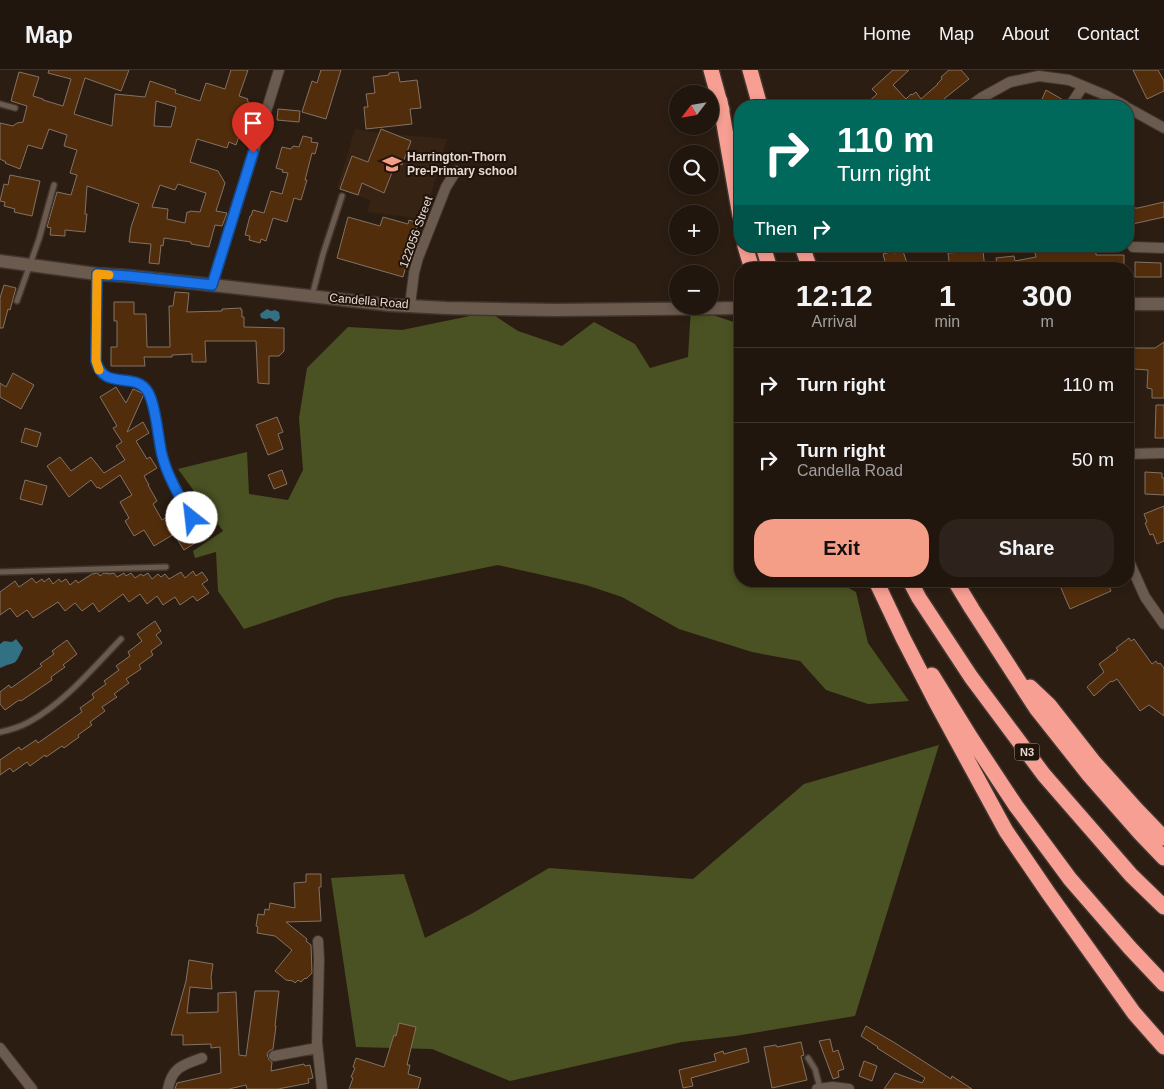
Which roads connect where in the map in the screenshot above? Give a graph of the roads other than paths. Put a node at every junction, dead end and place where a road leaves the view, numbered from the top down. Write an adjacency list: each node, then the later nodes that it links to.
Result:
1 (279, 70): 25 (street)
2 (710, 70): 10 (highway)
3 (750, 70): 6 (highway)
4 (1047, 73): 5 (street); 7 (street)
5 (1083, 86): 8 (street); 9 (street)
6 (758, 100)
7 (978, 100)
8 (1074, 100)
9 (1115, 100)
10 (720, 101): 15 (highway); 17 (highway)
11 (0, 104): 12 (lane)
12 (15, 108)
13 (1134, 111): 14 (street)
14 (1164, 128)
15 (734, 149)
16 (456, 170): 30 (street, 122056 Street)
17 (734, 182)
18 (54, 185): 23 (lane)
19 (342, 196): 26 (lane)
20 (1134, 246): 21 (street)
21 (1164, 248)
22 (0, 261): 23 (street, Candella Road)
23 (30, 265): 24 (street, Candella Road); 27 (lane)
24 (97, 274): 25 (street, Candella Road); 34 (lane)
25 (212, 285): 26 (street, Candella Road)
26 (312, 296): 30 (street, Candella Road)
27 (17, 300)
28 (1134, 304): 29 (street)
29 (1164, 304)
30 (410, 305): 31 (street, Candella Road)
31 (734, 308)
32 (1164, 452): 33 (street)
33 (1134, 454)
34 (192, 518)
35 (166, 567): 36 (lane)
36 (0, 572)
37 (1134, 573): 42 (street)
38 (879, 587): 51 (highway)
39 (880, 587): 50 (highway)
40 (913, 587): 48 (highway, N3)
41 (959, 587): 44 (highway)
42 (1164, 624)
43 (121, 639): 45 (lane)
44 (1014, 673): 46 (highway); 47 (highway)
45 (0, 732)
46 (1164, 838)
47 (1164, 858)
48 (1164, 907)
49 (318, 940): 53 (street)
50 (1164, 984)
51 (1164, 1047)
52 (0, 1048): 57 (street)
53 (317, 1048): 54 (street); 59 (street)
54 (274, 1056)
55 (202, 1058): 58 (street)
56 (808, 1058): 60 (lane)
57 (32, 1089)
58 (168, 1089)
59 (322, 1089)
60 (819, 1089): 61 (street)
61 (849, 1089)

